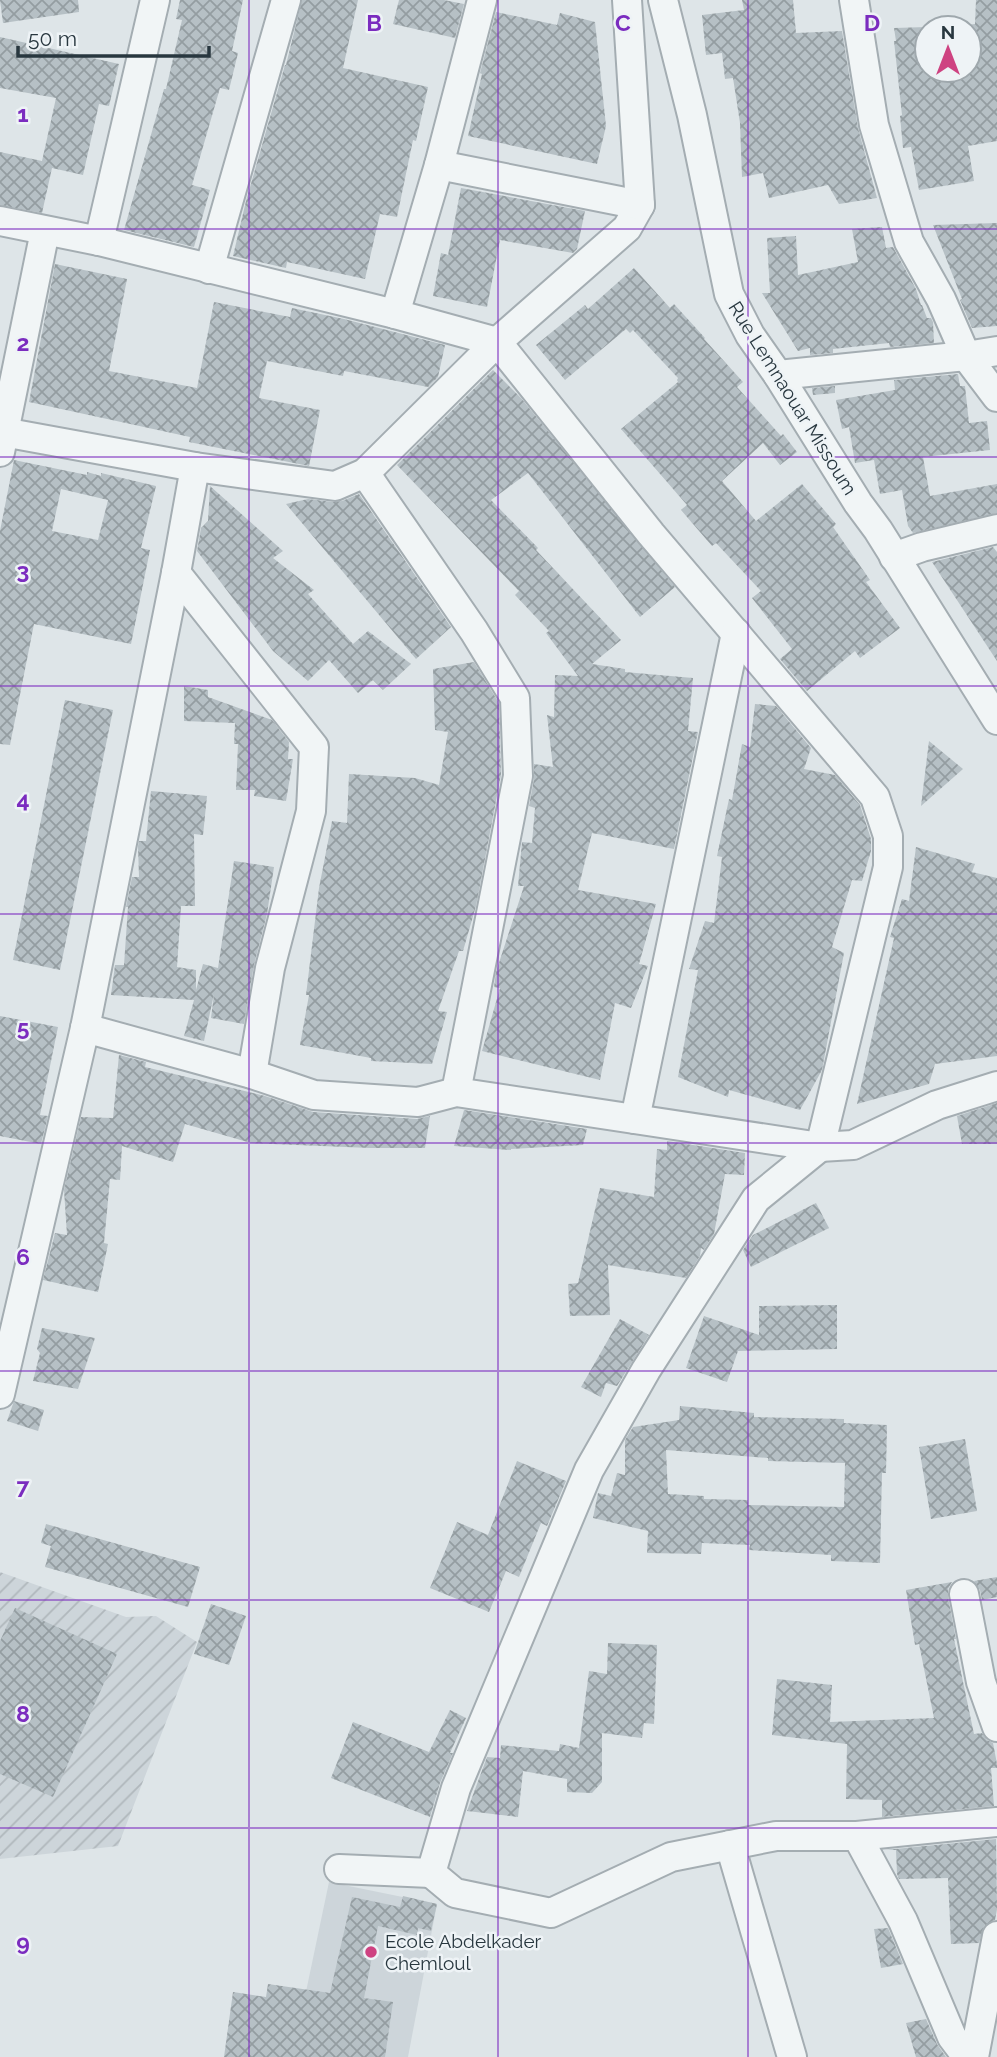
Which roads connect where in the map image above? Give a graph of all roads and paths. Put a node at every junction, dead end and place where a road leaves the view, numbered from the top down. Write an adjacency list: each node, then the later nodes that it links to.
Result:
1 (155, 0): 11 (street)
2 (286, 0): 12 (street)
3 (482, 0): 7 (street)
4 (627, 0): 8 (street)
5 (663, 0): 17 (street, Rue Lemnaouar Missoum)
6 (854, 0): 16 (street)
7 (439, 166): 8 (street); 13 (street)
8 (640, 205): 14 (street)
9 (0, 221): 10 (street)
10 (45, 231): 11 (street); 19 (street)
11 (99, 241): 12 (street)
12 (209, 269): 13 (street)
13 (395, 314): 14 (street)
14 (497, 342): 21 (street); 25 (street)
15 (997, 351): 16 (street)
16 (966, 356): 17 (street); 18 (street)
17 (778, 374): 23 (street, Rue Lemnaouar Missoum)
18 (997, 397)
19 (2, 442): 20 (street)
20 (195, 467): 21 (street); 24 (street)
21 (365, 472): 30 (street)
22 (997, 529): 23 (street)
23 (894, 557): 26 (street, Rue Lemnaouar Missoum)
24 (176, 573): 27 (street); 28 (street)
25 (736, 633): 31 (street); 32 (street)
26 (997, 720)
27 (85, 1028): 28 (street); 33 (street)
28 (252, 1074): 30 (street)
29 (997, 1086): 32 (street)
30 (456, 1092): 31 (street)
31 (635, 1119): 32 (street)
32 (820, 1147): 40 (street)
33 (0, 1394)
34 (964, 1594): 35 (street)
35 (997, 1727)
36 (997, 1822): 37 (street)
37 (858, 1836): 38 (street); 43 (street)
38 (730, 1845): 40 (street); 42 (street)
39 (339, 1869): 40 (street)
40 (431, 1873)
41 (997, 1936): 44 (street)
42 (792, 2057)
43 (967, 2057)
44 (974, 2057)

